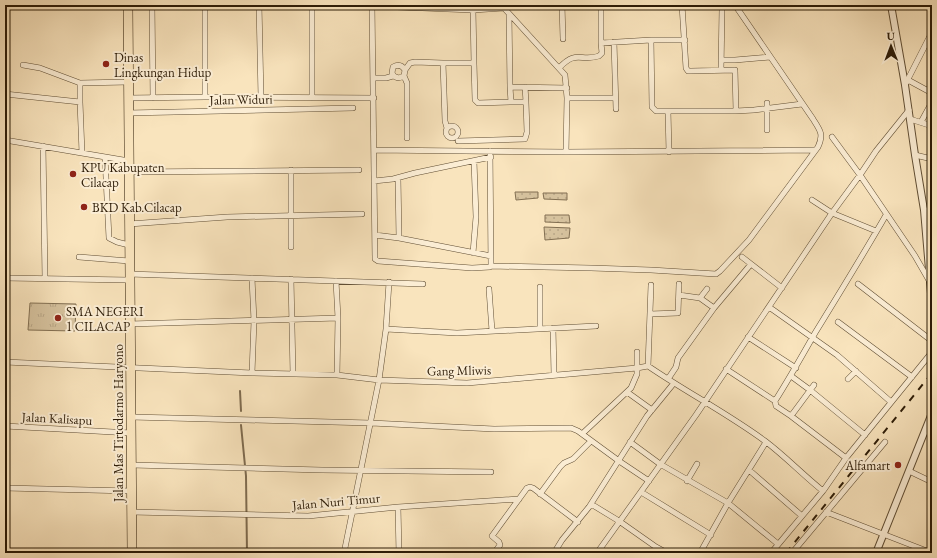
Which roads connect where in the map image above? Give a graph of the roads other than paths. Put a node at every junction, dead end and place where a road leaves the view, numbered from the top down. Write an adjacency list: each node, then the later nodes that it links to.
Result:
1 (128, 5): 35 (highway, Jalan Mas Tirtodarmo Haryono)
2 (152, 5): 46 (street)
3 (205, 5): 43 (street)
4 (259, 5): 44 (street)
5 (312, 5): 47 (street)
6 (562, 5): 18 (street)
7 (601, 5): 8 (street); 22 (street)
8 (624, 5)
9 (682, 5): 20 (street)
10 (735, 5): 23 (street)
11 (892, 5): 36 (street)
12 (372, 6): 15 (street); 34 (street)
13 (504, 7): 15 (street); 16 (street)
14 (722, 9): 24 (street)
15 (473, 10): 27 (street)
16 (509, 15): 29 (street); 38 (street)
17 (932, 32): 36 (street)
18 (562, 39)
19 (652, 40): 20 (street); 21 (street); 60 (street)
20 (685, 40): 30 (street)
21 (614, 42): 22 (street); 50 (street)
22 (601, 43): 29 (street)
23 (770, 57): 25 (street); 55 (street)
24 (721, 60): 25 (street); 30 (street)
25 (735, 60): 31 (street)
26 (443, 63): 27 (street); 32 (street); 66 (street)
27 (474, 63): 52 (street)
28 (23, 65): 37 (street)
29 (559, 68): 40 (street)
30 (721, 70): 31 (street)
31 (735, 70): 61 (street)
32 (404, 73): 33 (street); 33 (street); 69 (street)
33 (393, 76): 34 (street)
34 (373, 78): 48 (street)
35 (128, 82): 37 (street); 45 (highway, Jalan Mas Tirtodarmo Haryono)
36 (907, 82): 41 (street); 59 (street)
37 (80, 83): 51 (street)
38 (510, 87): 39 (street); 52 (street)
39 (525, 87): 40 (street); 53 (street)
40 (567, 88): 49 (street)
41 (932, 93)
42 (5, 94): 51 (street)
43 (205, 97): 44 (street); 46 (street)
44 (261, 97): 47 (street)
45 (128, 98): 46 (street); 62 (highway, Jalan Mas Tirtodarmo Haryono)
46 (153, 98)
47 (312, 98): 48 (street)
48 (374, 98): 73 (street)
49 (567, 98): 50 (street); 76 (street)
50 (615, 98): 58 (street)
51 (80, 102): 78 (street)
52 (511, 102): 53 (street)
53 (526, 102): 71 (street)
54 (932, 102): 64 (street)
55 (802, 104): 56 (street); 74 (street)
56 (767, 106): 61 (street); 67 (street)
57 (354, 108): 62 (street, Jalan Widuri)
58 (616, 109)
59 (909, 110): 63 (street); 88 (street)
60 (668, 111): 61 (street); 77 (street)
61 (736, 111)
62 (128, 113): 83 (highway, Jalan Mas Tirtodarmo Haryono)
63 (910, 119): 64 (street); 80 (street)
64 (921, 122): 65 (street)
65 (932, 126)
66 (447, 128): 71 (street); 71 (street)
67 (767, 130)
68 (832, 137): 88 (street)
69 (407, 138)
70 (5, 140): 72 (street)
71 (457, 140): 75 (street)
72 (44, 146): 78 (street); 113 (street)
73 (374, 150): 75 (street); 90 (street)
74 (814, 150): 77 (street); 110 (street)
75 (460, 151): 79 (street)
76 (566, 152): 77 (street); 79 (street)
77 (669, 152)
78 (82, 153): 81 (street)
79 (490, 154): 84 (street); 105 (street)
80 (915, 155): 82 (street); 92 (street)
81 (105, 157): 83 (street); 102 (street)
82 (932, 159)
83 (129, 161): 87 (highway, Jalan Mas Tirtodarmo Haryono)
84 (474, 161): 89 (street); 104 (street)
85 (291, 170): 86 (street); 87 (street); 96 (street)
86 (359, 170)
87 (129, 172): 98 (highway, Jalan Mas Tirtodarmo Haryono)
88 (860, 175): 94 (street); 97 (street)
89 (398, 178): 90 (street); 101 (street)
90 (374, 181): 100 (street)
91 (812, 200): 94 (street)
92 (924, 210): 93 (street); 118 (street)
93 (932, 211)
94 (832, 213): 99 (street); 124 (street)
95 (362, 214): 96 (street)
96 (291, 215): 98 (street); 103 (street)
97 (886, 215): 99 (street); 118 (street)
98 (129, 224): 102 (highway, Jalan Mas Tirtodarmo Haryono)
99 (876, 231): 144 (street)
100 (374, 235): 101 (street); 110 (street)
101 (399, 238): 104 (street)
102 (129, 245): 108 (highway, Jalan Mas Tirtodarmo Haryono)
103 (291, 247)
104 (473, 253): 105 (street)
105 (491, 256): 110 (street)
106 (79, 257): 108 (street)
107 (742, 257): 109 (street)
108 (129, 261): 111 (highway, Jalan Mas Tirtodarmo Haryono)
109 (751, 264): 124 (street); 131 (street)
110 (491, 266)
111 (129, 277): 113 (street); 114 (street); 137 (highway, Jalan Mas Tirtodarmo Haryono)
112 (5, 278): 113 (street)
113 (44, 278)
114 (252, 278): 115 (street); 135 (street)
115 (291, 279): 116 (street); 134 (street)
116 (336, 281): 117 (street); 133 (street)
117 (389, 282): 119 (street); 141 (street)
118 (931, 283): 129 (street)
119 (423, 284)
120 (679, 284): 127 (street)
121 (858, 284): 145 (street)
122 (651, 285): 132 (street)
123 (540, 286): 139 (street)
124 (782, 288): 130 (street)
125 (489, 289): 142 (street)
126 (707, 289): 128 (street)
127 (679, 295): 128 (street); 132 (street)
128 (700, 298): 131 (street)
129 (932, 305)
130 (769, 307): 143 (street); 144 (street)
131 (714, 308): 161 (street)
132 (650, 314): 149 (street)
133 (338, 318): 134 (street); 157 (street)
134 (292, 320): 135 (street); 156 (street)
135 (254, 321): 137 (street); 155 (street)
136 (838, 322): 160 (street)
137 (130, 324): 150 (highway, Jalan Mas Tirtodarmo Haryono)
138 (596, 326): 140 (street)
139 (540, 328): 140 (street); 142 (street)
140 (553, 328): 158 (street)
141 (386, 329): 142 (street); 163 (street)
142 (492, 331)
143 (748, 337): 152 (street); 153 (street)
144 (813, 337): 152 (street); 154 (street)
145 (932, 340)
146 (637, 352): 151 (street)
147 (932, 352): 160 (street)
148 (5, 362): 150 (street, Gang Mliwis)
149 (648, 366): 151 (street, Gang Mliwis); 161 (street)
150 (130, 368): 155 (street, Gang Mliwis); 174 (highway, Jalan Mas Tirtodarmo Haryono)
151 (637, 368): 158 (street, Gang Mliwis); 167 (street)
152 (796, 368): 159 (street)
153 (726, 369): 168 (street); 169 (street)
154 (856, 371): 162 (street); 170 (street)
155 (252, 373): 156 (street, Gang Mliwis)
156 (293, 374): 157 (street, Gang Mliwis)
157 (336, 375): 163 (street, Gang Mliwis)
158 (554, 376): 163 (street, Gang Mliwis)
159 (791, 376): 166 (street); 169 (street)
160 (912, 377): 170 (street)
161 (668, 379): 164 (street)
162 (848, 379)
163 (379, 380): 175 (street)
164 (674, 383): 168 (street); 171 (street)
165 (814, 385): 166 (street)
166 (810, 390): 173 (street); 180 (street)
167 (628, 392): 171 (street); 179 (street)
168 (705, 400): 184 (street); 188 (street)
169 (774, 401): 173 (street)
170 (891, 402): 180 (street)
171 (652, 410): 183 (street)
172 (932, 413): 177 (street)
173 (791, 416): 186 (street)
174 (131, 417): 175 (street); 178 (highway, Jalan Mas Tirtodarmo Haryono)
175 (371, 423): 179 (street); 191 (street)
176 (5, 426): 178 (street, Jalan Kalisapu)
177 (925, 431): 181 (street); 193 (street)
178 (131, 433): 190 (highway, Jalan Mas Tirtodarmo Haryono)
179 (582, 434): 182 (street)
180 (865, 434): 186 (street)
181 (932, 434)
182 (591, 441): 187 (street); 202 (street)
183 (630, 442): 187 (street); 188 (street)
184 (766, 442): 192 (street); 200 (street)
185 (885, 442): 209 (street)
186 (846, 458): 200 (street)
187 (619, 461): 195 (street); 205 (street)
188 (660, 464): 195 (street); 196 (street)
189 (698, 464): 196 (street)
190 (132, 465): 191 (street); 199 (highway, Jalan Mas Tirtodarmo Haryono)
191 (361, 470): 194 (street); 207 (street)
192 (749, 470): 204 (street); 210 (street)
193 (910, 471): 197 (street); 214 (street)
194 (491, 472)
195 (649, 480): 201 (street)
196 (687, 481): 204 (street)
197 (932, 482)
198 (5, 488): 199 (street)
199 (131, 491): 208 (highway, Jalan Mas Tirtodarmo Haryono)
200 (823, 491): 210 (street)
201 (641, 492): 211 (street); 213 (street)
202 (540, 494): 203 (street); 212 (street)
203 (519, 499): 206 (street, Jalan Nuri Timur); 220 (street)
204 (728, 503): 213 (street); 215 (street)
205 (591, 504): 211 (street); 212 (street)
206 (398, 507): 207 (street, Jalan Nuri Timur); 219 (street)
207 (352, 511): 208 (street, Jalan Nuri Timur); 218 (street)
208 (131, 512): 217 (highway, Jalan Mas Tirtodarmo Haryono)
209 (826, 512): 214 (street); 227 (street)
210 (802, 516): 215 (street)
211 (619, 521): 216 (street); 222 (street)
212 (578, 522): 221 (street)
213 (710, 534): 225 (street)
214 (884, 535): 228 (street); 229 (street)
215 (778, 544): 226 (street)
216 (656, 548): 223 (street); 224 (street)
217 (132, 553)
218 (344, 553)
219 (399, 553)
220 (494, 553)
221 (554, 553)
222 (597, 553)
223 (653, 553)
224 (667, 553)
225 (700, 553)
226 (771, 553)
227 (792, 553)
228 (876, 553)
229 (932, 553)

